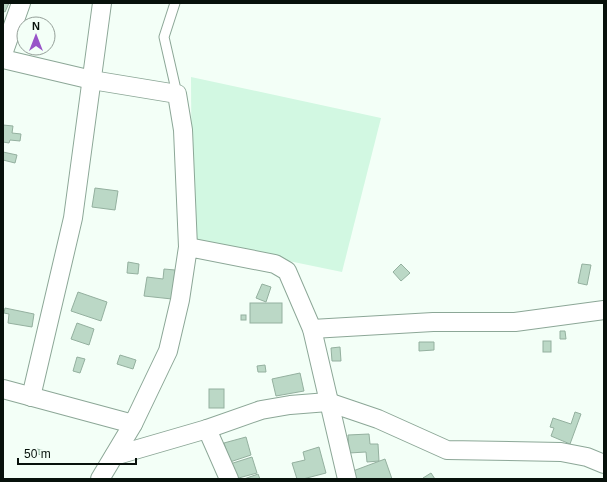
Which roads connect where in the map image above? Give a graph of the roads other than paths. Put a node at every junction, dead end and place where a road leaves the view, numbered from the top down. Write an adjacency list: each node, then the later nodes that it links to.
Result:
1 (21, 3): 4 (street)
2 (102, 3): 6 (street)
3 (174, 3): 7 (lane)
4 (3, 54)
5 (3, 59): 6 (street)
6 (92, 80): 7 (street); 12 (street)
7 (177, 94): 8 (street)
8 (188, 247): 10 (street); 14 (street)
9 (604, 310): 10 (street)
10 (312, 329): 13 (street)
11 (3, 389): 12 (street)
12 (31, 397): 14 (street)
13 (328, 402): 15 (street); 17 (street); 20 (street)
14 (133, 424): 16 (street)
15 (207, 429): 16 (street); 19 (street)
16 (114, 456): 18 (street)
17 (604, 464)
18 (100, 479)
19 (229, 479)
20 (347, 479)

